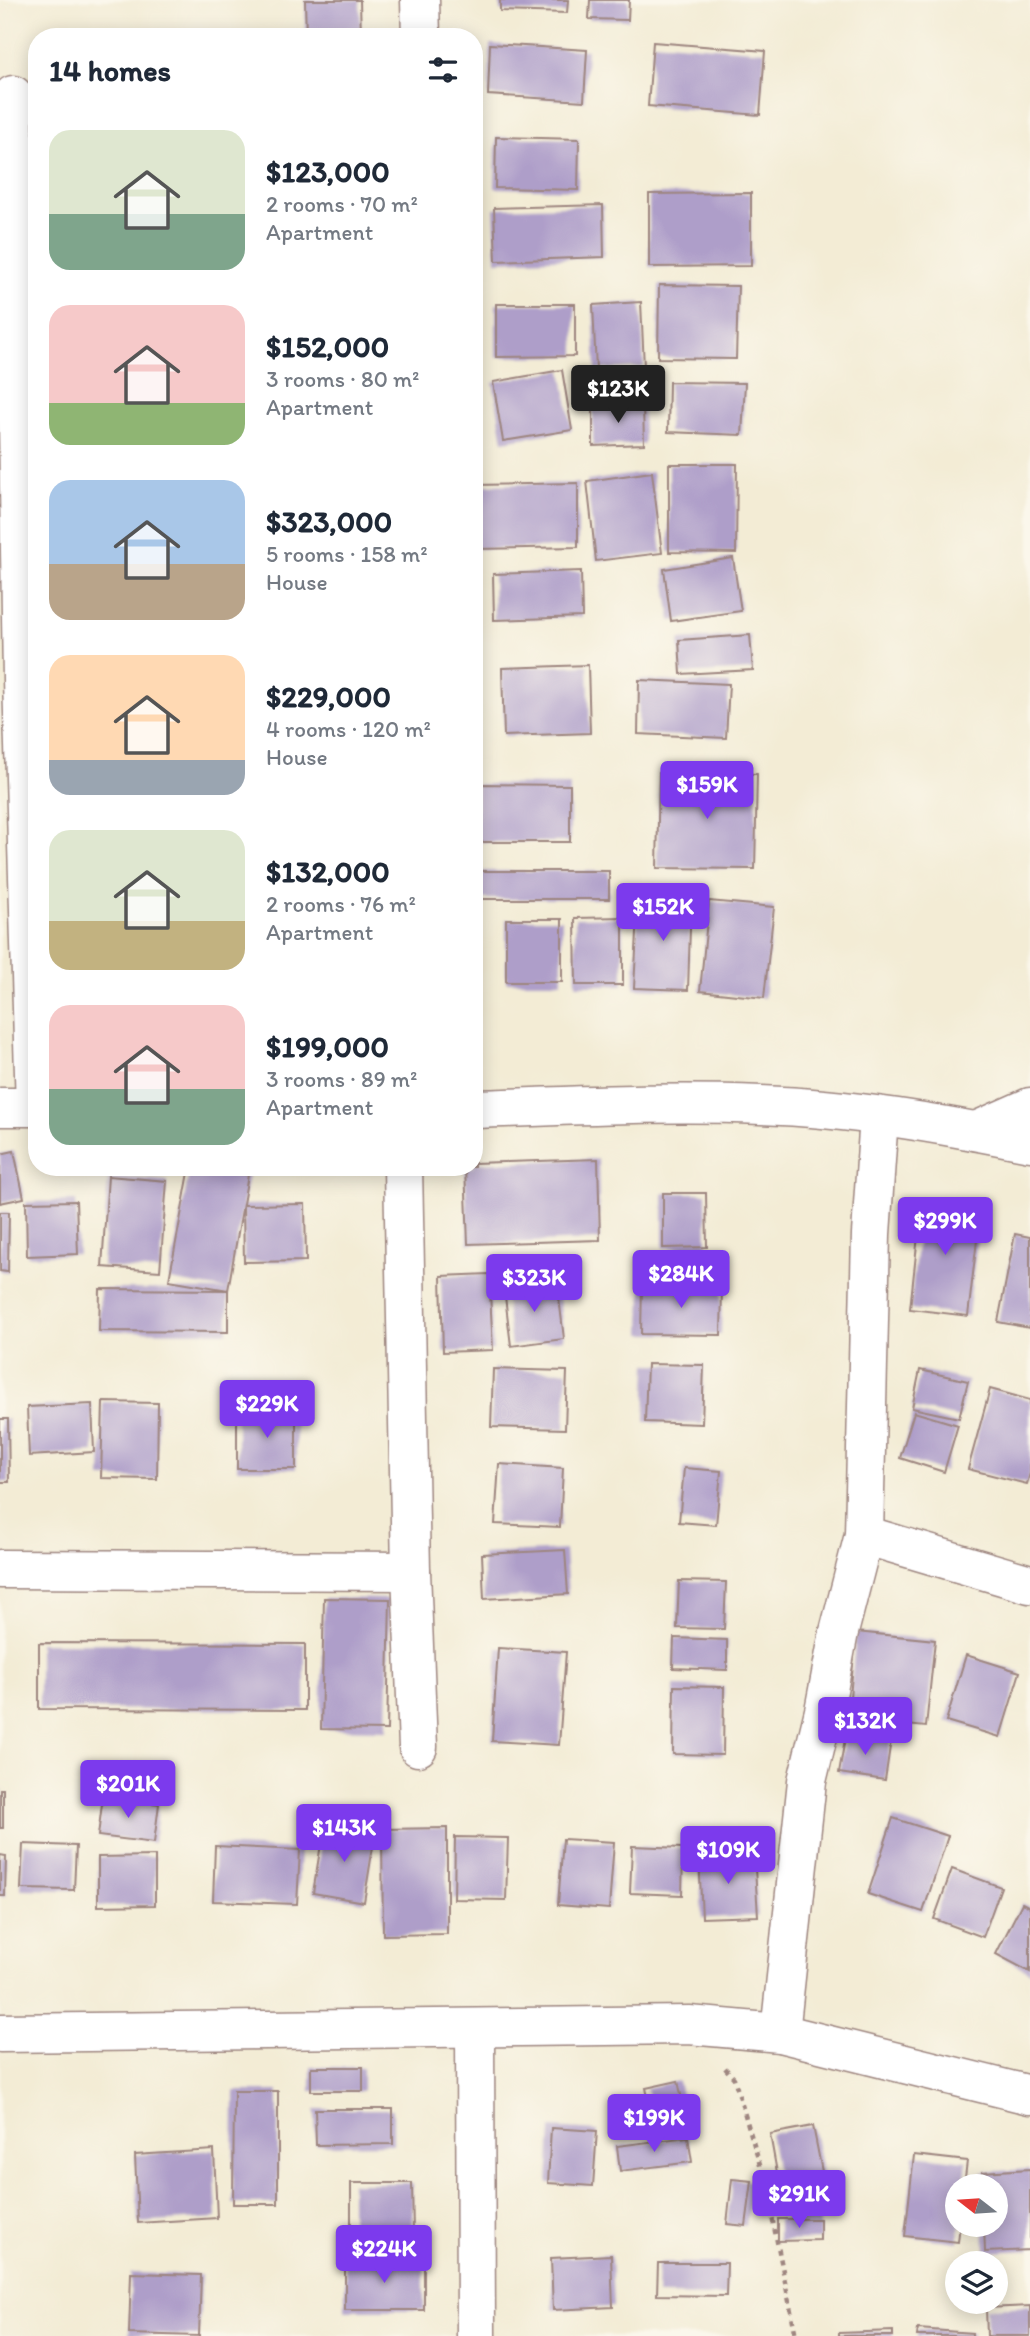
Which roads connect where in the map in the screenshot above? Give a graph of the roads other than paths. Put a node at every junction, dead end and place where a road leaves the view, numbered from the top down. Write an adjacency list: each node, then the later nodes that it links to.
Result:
1 (420, 0): 2 (street)
2 (421, 28)
3 (17, 95): 4 (street)
4 (19, 680): 5 (street)
5 (24, 1107)
6 (1030, 1107): 9 (street)
7 (483, 1108): 8 (street)
8 (879, 1116): 9 (street); 12 (street)
9 (976, 1131): 10 (street)
10 (1030, 1142)
11 (403, 1176): 14 (street)
12 (864, 1535): 15 (street); 18 (street)
13 (0, 1569): 14 (street)
14 (411, 1570): 16 (street)
15 (1030, 1584)
16 (418, 1747)
17 (475, 2028): 18 (street); 19 (street); 21 (street)
18 (780, 2033): 20 (street)
19 (0, 2034)
20 (1030, 2095)
21 (476, 2336)

